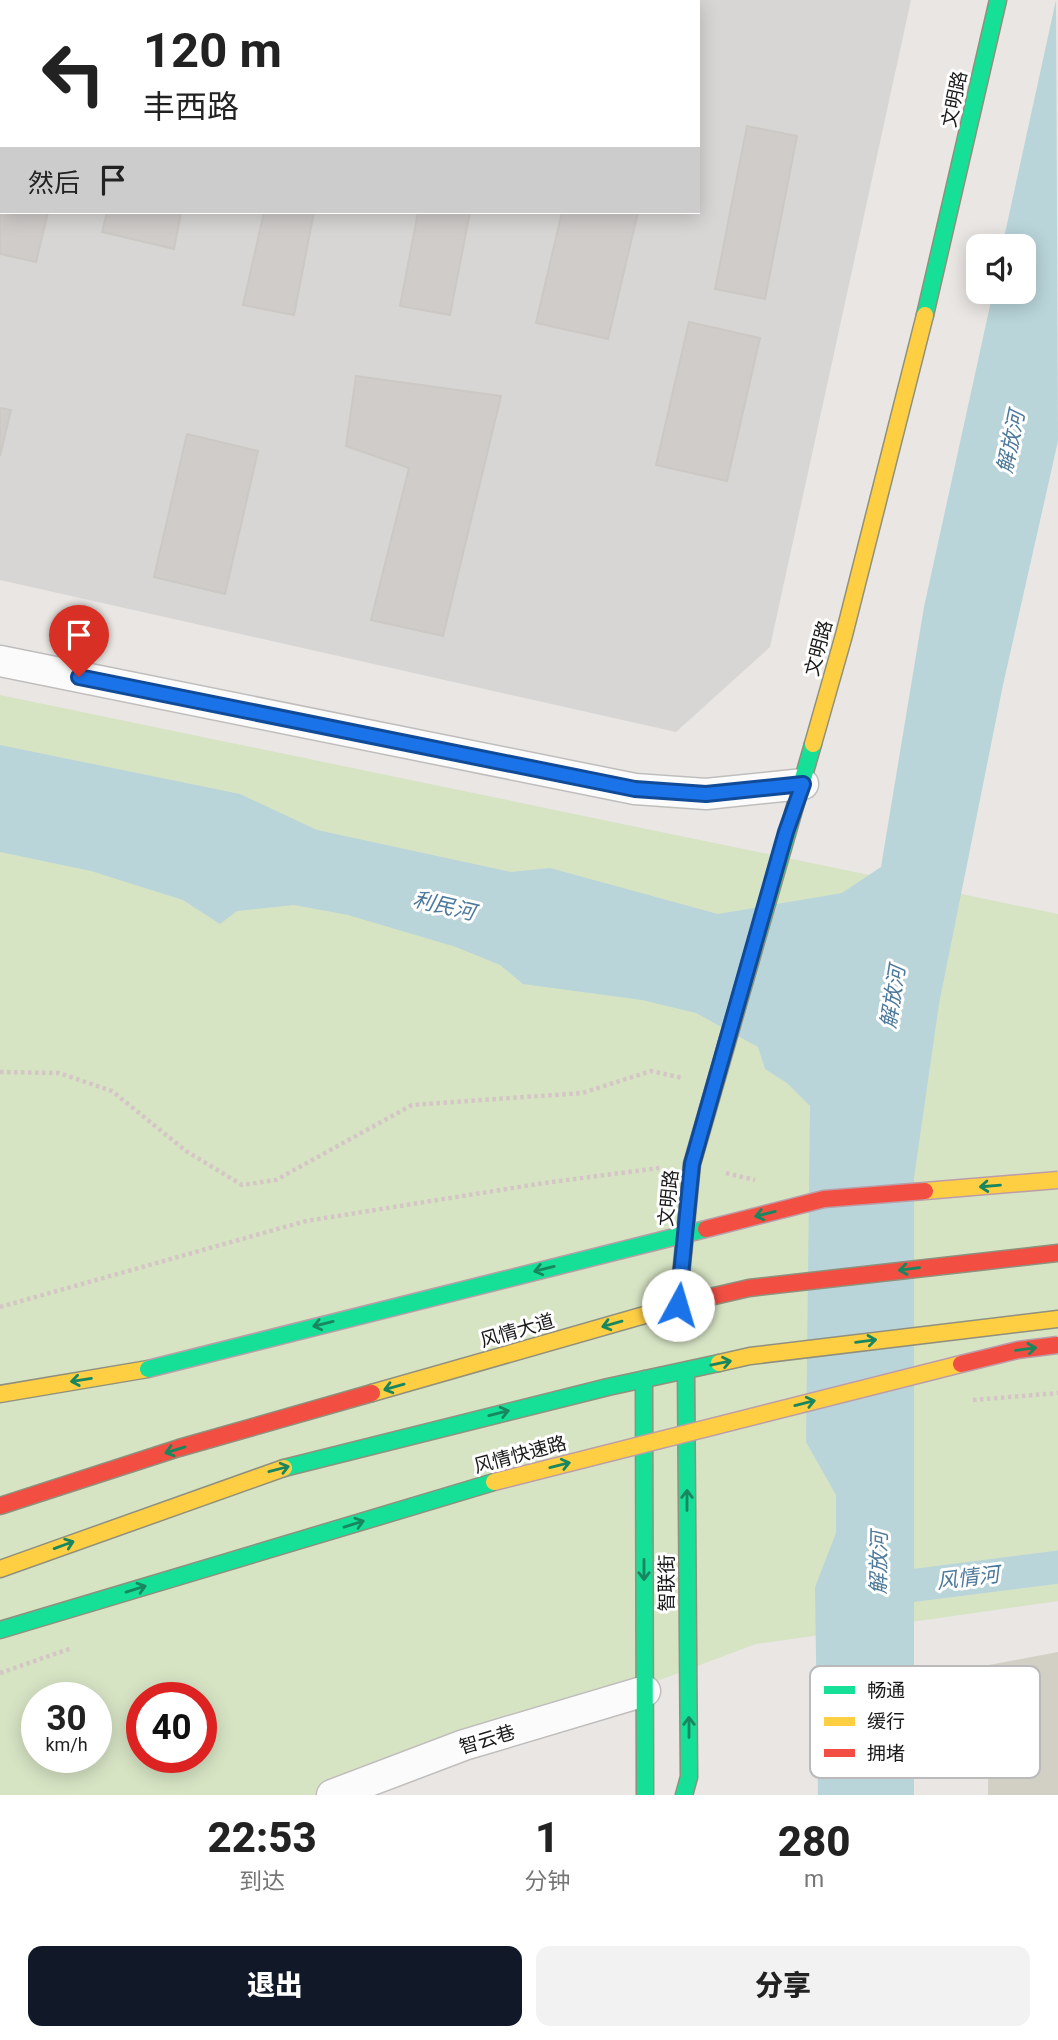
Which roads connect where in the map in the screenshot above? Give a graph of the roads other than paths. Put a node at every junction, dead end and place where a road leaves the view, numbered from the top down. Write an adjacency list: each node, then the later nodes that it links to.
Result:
1 (998, 0): 3 (main road, 文明路)
2 (0, 661): 3 (street)
3 (803, 784): 6 (main road, 文明路)
4 (1058, 1180): 11 (main road, one-way to 11, bridge)
5 (1058, 1253): 6 (main road, 风情大道, one-way to 6)
6 (678, 1305): 12 (main road, 风情大道, one-way to 12)
7 (1058, 1319): 9 (main road, one-way to 7)
8 (1058, 1345): 14 (main road, 风情快速路, one-way to 8, bridge)
9 (686, 1370): 10 (main road); 18 (main road, 智联街, one-way to 9)
10 (644, 1379): 13 (main road, one-way to 10); 15 (main road, 智联街, one-way to 15)
11 (0, 1394)
12 (0, 1506)
13 (0, 1569)
14 (0, 1630)
15 (645, 1691): 16 (street, 智云巷); 17 (main road, 智联街)
16 (332, 1795)
17 (645, 1795)
18 (684, 1795)

